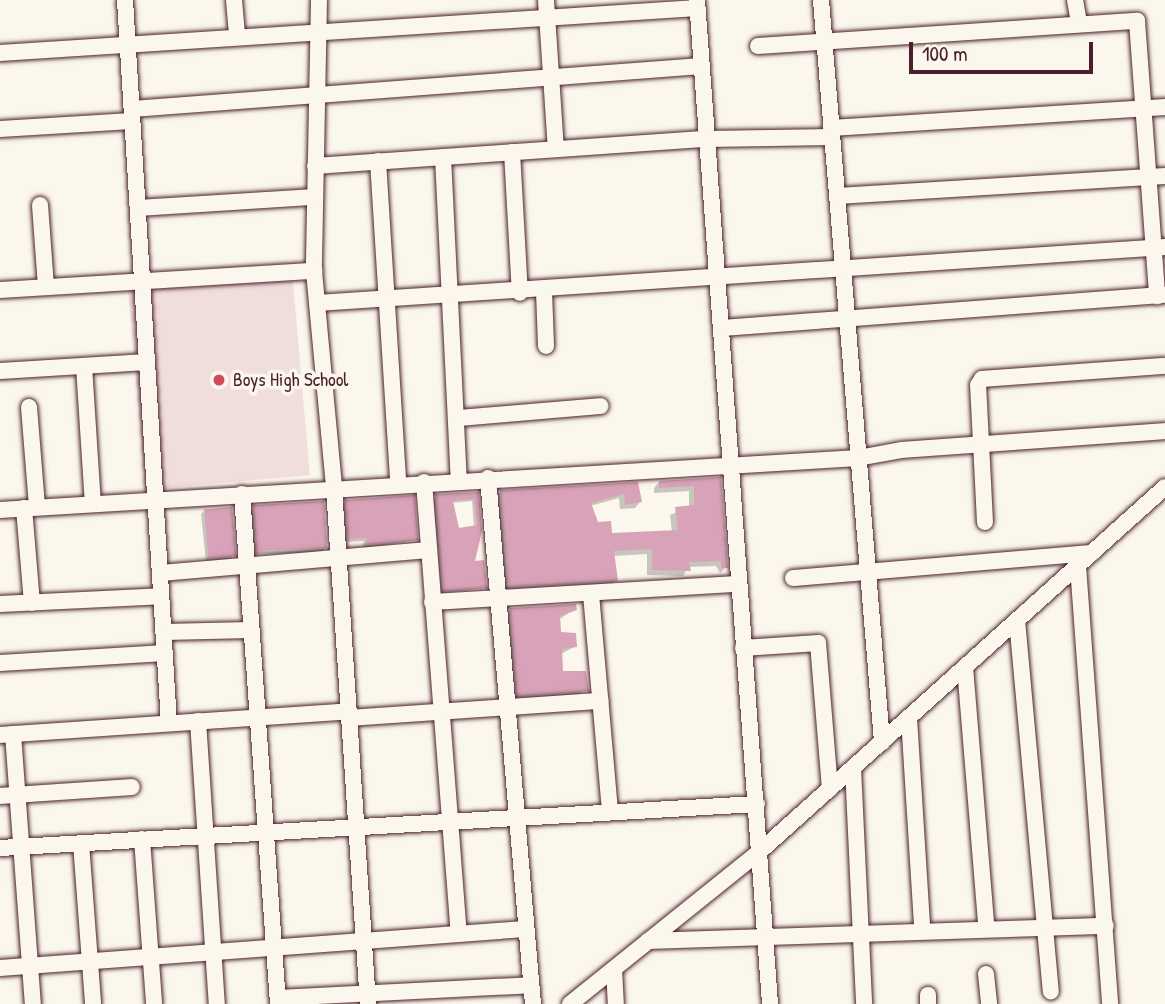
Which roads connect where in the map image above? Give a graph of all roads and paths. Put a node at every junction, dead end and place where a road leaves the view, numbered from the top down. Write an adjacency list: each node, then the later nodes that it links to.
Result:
1 (125, 0): 14 (street)
2 (234, 0): 12 (street)
3 (319, 0): 11 (street)
4 (546, 0): 9 (street)
5 (821, 0): 13 (street)
6 (1075, 0): 10 (street)
7 (697, 4): 8 (street); 17 (street)
8 (617, 6): 9 (street)
9 (547, 18): 11 (street); 18 (street)
10 (1079, 22): 13 (street); 21 (street)
11 (318, 29): 12 (street); 19 (street)
12 (237, 35): 14 (street)
13 (824, 41): 15 (street); 24 (street)
14 (128, 43): 16 (street); 22 (street)
15 (758, 46)
16 (0, 53)
17 (701, 66): 18 (street); 25 (street)
18 (551, 74): 19 (street); 26 (street)
19 (317, 92): 22 (street); 30 (street)
20 (1165, 107): 21 (street)
21 (1144, 108): 24 (street); 31 (street)
22 (132, 115): 23 (street); 35 (street)
23 (0, 129)
24 (832, 132): 25 (street); 32 (street)
25 (706, 139): 26 (street); 39 (street)
26 (556, 149): 27 (street)
27 (512, 152): 28 (street); 44 (street)
28 (443, 157): 29 (street); 46 (street)
29 (379, 161): 30 (street); 47 (street)
30 (315, 166): 33 (street)
31 (1157, 177): 32 (street); 36 (street)
32 (837, 196): 37 (street)
33 (315, 197): 35 (street); 38 (street)
34 (40, 205): 41 (street)
35 (138, 208): 40 (street)
36 (1159, 247): 37 (street); 45 (street)
37 (842, 266): 39 (street); 49 (street)
38 (314, 271): 40 (street); 48 (street)
39 (718, 279): 43 (street); 50 (street)
40 (142, 281): 41 (street); 52 (street)
41 (46, 287): 42 (street)
42 (0, 290)
43 (544, 291): 44 (street); 51 (street)
44 (520, 293): 46 (street)
45 (1161, 296): 49 (street)
46 (452, 297): 47 (street); 58 (street)
47 (388, 299): 48 (street); 66 (street)
48 (317, 303): 68 (street)
49 (847, 319): 50 (street); 61 (street)
50 (722, 328): 62 (street)
51 (546, 346)
52 (147, 362): 53 (street); 70 (street)
53 (84, 366): 55 (street); 71 (street)
54 (1165, 366): 60 (street)
55 (0, 371)
56 (600, 406): 58 (street)
57 (29, 407): 72 (street)
58 (457, 418): 64 (street)
59 (1165, 431): 60 (street)
60 (981, 448): 61 (street); 74 (street)
61 (858, 458): 62 (street); 80 (street)
62 (733, 467): 63 (street); 83 (street)
63 (488, 478): 64 (street); 86 (street)
64 (459, 479): 65 (street)
65 (424, 482): 66 (street); 75 (street)
66 (398, 484): 68 (street)
67 (1165, 487): 76 (street)
68 (334, 488): 69 (street); 77 (street)
69 (242, 494): 70 (street); 78 (street)
70 (156, 499): 71 (street); 81 (street)
71 (93, 503): 72 (street)
72 (30, 508): 73 (street); 88 (street)
73 (0, 510)
74 (985, 522)
75 (429, 550): 77 (street); 87 (street)
76 (1092, 553): 79 (street); 80 (street)
77 (338, 558): 78 (street); 100 (street)
78 (247, 565): 81 (street); 91 (street)
79 (1078, 566): 90 (street); 125 (street)
80 (868, 572): 82 (street); 106 (street)
81 (160, 573): 85 (street)
82 (793, 578)
83 (737, 584): 84 (street); 93 (street)
84 (592, 594): 86 (street); 97 (street)
85 (162, 596): 88 (street); 92 (street)
86 (500, 600): 87 (street); 98 (street)
87 (432, 602): 99 (street)
88 (32, 603): 89 (street)
89 (0, 604)
90 (1017, 620): 96 (street); 128 (street)
91 (251, 629): 92 (street); 101 (street)
92 (164, 632): 94 (street)
93 (743, 648): 109 (street); 112 (street)
94 (165, 653): 95 (street); 104 (street)
95 (0, 663)
96 (965, 667): 102 (street); 124 (street)
97 (600, 701): 98 (street); 113 (street)
98 (508, 709): 99 (street); 114 (street)
99 (440, 712): 100 (street); 115 (street)
100 (349, 714): 101 (street); 116 (street)
101 (258, 717): 103 (street); 117 (street)
102 (909, 718): 106 (street); 126 (street)
103 (198, 721): 104 (street); 118 (street)
104 (169, 723): 105 (street)
105 (6, 735): 110 (street)
106 (882, 742): 107 (street)
107 (853, 768): 109 (street); 130 (street)
108 (132, 787): 110 (street)
109 (830, 789): 123 (street)
110 (17, 795): 111 (street); 121 (street)
111 (0, 796)
112 (757, 804): 113 (street); 123 (street)
113 (610, 812): 114 (street)
114 (517, 818): 115 (street); 127 (street)
115 (449, 822): 116 (street); 129 (street)
116 (357, 827): 117 (street); 131 (street)
117 (264, 832): 118 (street); 134 (street)
118 (206, 836): 119 (street); 135 (street)
119 (142, 839): 120 (street); 136 (street)
120 (81, 843): 121 (street); 137 (street)
121 (21, 846): 122 (street); 138 (street)
122 (0, 848)
123 (758, 853): 132 (street); 133 (street)
124 (986, 922)
125 (1106, 926): 128 (street); 156 (street)
126 (922, 927)
127 (525, 929): 129 (street); 142 (street)
128 (1045, 929): 130 (street); 143 (street)
129 (459, 934): 131 (street)
130 (861, 937): 133 (street); 154 (street)
131 (364, 940): 134 (street); 144 (street)
132 (648, 941): 133 (street); 140 (street)
133 (767, 941): 153 (street)
134 (275, 947): 135 (street); 145 (street)
135 (214, 952): 136 (street); 149 (street)
136 (150, 957): 137 (street); 148 (street)
137 (91, 962): 138 (street); 147 (street)
138 (30, 967): 139 (street); 146 (street)
139 (0, 968)
140 (614, 969): 151 (street); 152 (street)
141 (986, 974): 155 (street)
142 (531, 985): 144 (street); 150 (street)
143 (1051, 991)
144 (368, 999): 145 (street)
145 (278, 1001)
146 (33, 1004)
147 (93, 1004)
148 (154, 1004)
149 (217, 1004)
150 (533, 1004)
151 (570, 1004)
152 (616, 1004)
153 (770, 1004)
154 (863, 1004)
155 (989, 1004)
156 (1110, 1004)

